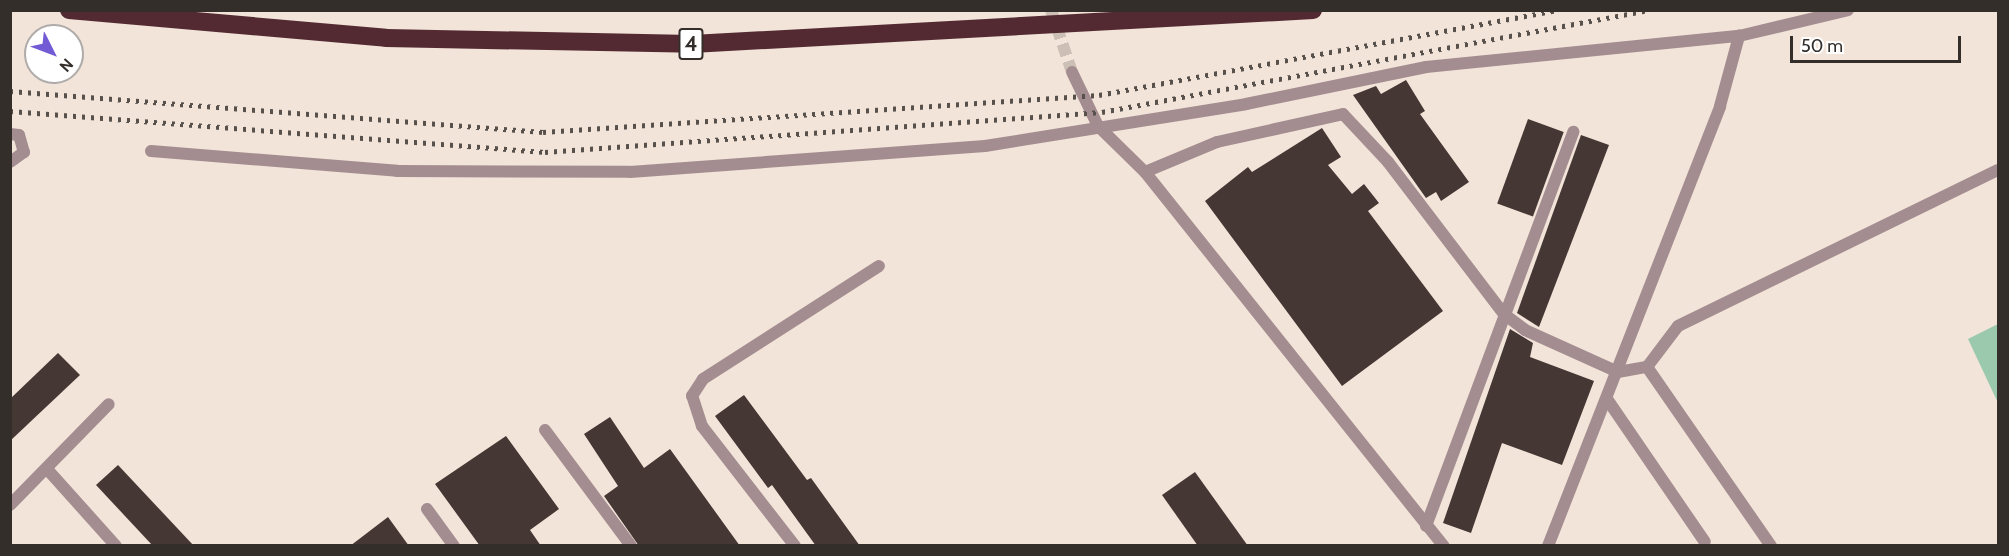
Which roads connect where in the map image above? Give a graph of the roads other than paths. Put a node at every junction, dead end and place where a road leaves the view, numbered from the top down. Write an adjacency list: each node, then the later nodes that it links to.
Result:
1 (69, 10): 2 (highway, 4)
2 (1313, 10)
3 (1848, 10): 4 (street)
4 (1739, 36): 6 (street); 16 (street)
5 (1072, 72): 6 (street)
6 (1098, 126): 9 (street); 12 (street)
7 (1573, 132): 14 (street)
8 (10, 134): 10 (street)
9 (151, 151)
10 (10, 162)
11 (1998, 170): 15 (street)
12 (1145, 172): 14 (street); 23 (street)
13 (879, 266): 28 (street)
14 (1504, 314): 16 (street); 23 (street)
15 (1647, 367): 16 (street); 31 (street)
16 (1617, 372): 17 (street)
17 (1607, 399): 24 (street); 30 (street)
18 (109, 404): 20 (street)
19 (545, 430): 27 (street)
20 (47, 470): 21 (street); 25 (street)
21 (10, 505)
22 (427, 509): 26 (street)
23 (1426, 526): 29 (street)
24 (1706, 542)
25 (116, 546)
26 (454, 546)
27 (631, 546)
28 (795, 546)
29 (1444, 546)
30 (1548, 546)
31 (1771, 546)

